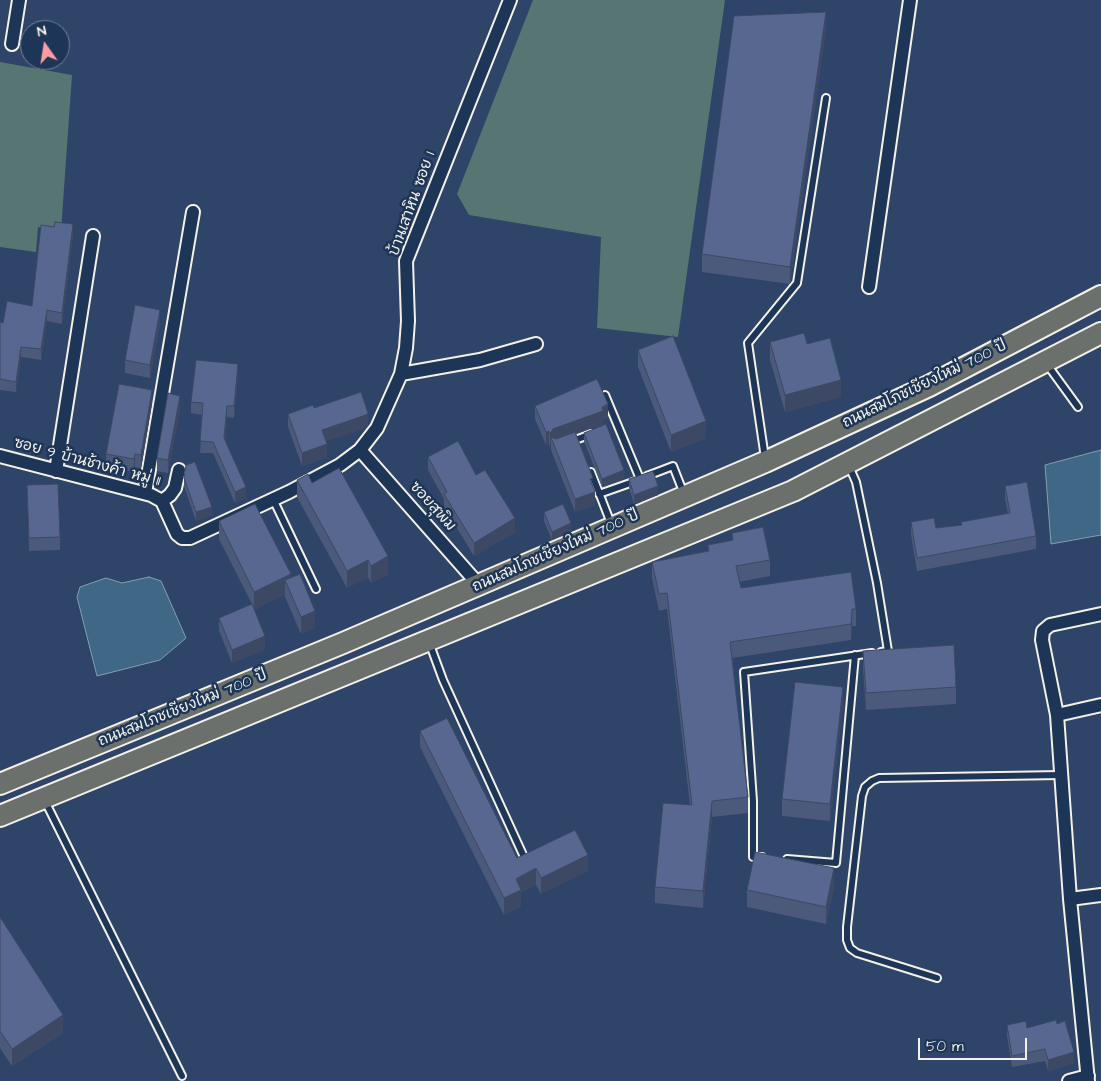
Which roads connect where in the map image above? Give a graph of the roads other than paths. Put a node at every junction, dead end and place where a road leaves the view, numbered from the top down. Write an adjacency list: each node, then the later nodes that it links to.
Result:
1 (18, 0): 4 (street)
2 (510, 0): 13 (street, บ้านเสาหิน ซอย 1)
3 (910, 0): 8 (street)
4 (12, 44)
5 (826, 98): 24 (lane)
6 (194, 212): 30 (street)
7 (93, 236): 27 (street)
8 (869, 287)
9 (1101, 296): 24 (main road, ถนนสมโภชเชียงใหม่ 700 ปี)
10 (1101, 334): 12 (main road, ถนนสมโภชเชียงใหม่ 700 ปี)
11 (536, 344): 13 (street)
12 (1046, 362): 15 (lane); 25 (main road, ถนนสมโภชเชียงใหม่ 700 ปี)
13 (401, 374): 22 (street, บ้านเสาหิน ซอย 1)
14 (605, 395): 16 (lane)
15 (1078, 407)
16 (616, 424): 17 (lane); 29 (lane)
17 (609, 427)
18 (601, 430): 19 (lane)
19 (578, 439): 20 (lane); 21 (lane)
20 (563, 445)
21 (581, 448)
22 (360, 450): 33 (street, ซอย 9 บ้านช้างค้า หมู่ 11); 36 (street, ซอยสุพิม)
23 (0, 456): 27 (street, ซอย 9 บ้านช้างค้า หมู่ 11)
24 (765, 462): 32 (main road, ถนนสมโภชเชียงใหม่ 700 ปี)
25 (848, 463): 39 (main road, ถนนสมโภชเชียงใหม่ 700 ปี); 40 (lane)
26 (588, 467): 31 (lane)
27 (56, 470): 30 (street, ซอย 9 บ้านช้างค้า หมู่ 11)
28 (179, 470): 34 (street)
29 (640, 479): 31 (lane); 32 (lane)
30 (146, 493): 34 (street, ซอย 9 บ้านช้างค้า หมู่ 11)
31 (599, 494): 35 (lane)
32 (685, 496): 35 (main road, ถนนสมโภชเชียงใหม่ 700 ปี)
33 (274, 499): 34 (street, ซอย 9 บ้านช้างค้า หมู่ 11); 37 (lane)
34 (162, 501)
35 (612, 527): 36 (main road, ถนนสมโภชเชียงใหม่ 700 ปี)
36 (479, 585): 44 (main road, ถนนสมโภชเชียงใหม่ 700 ปี)
37 (316, 590)
38 (1101, 614): 42 (street)
39 (428, 641): 45 (main road, ถนนสมโภชเชียงใหม่ 700 ปี); 47 (lane)
40 (855, 655): 48 (lane); 49 (lane)
41 (1101, 705): 42 (street)
42 (1057, 715): 43 (street)
43 (1061, 775): 51 (street); 52 (lane)
44 (0, 784)
45 (43, 798): 46 (main road, ถนนสมโภชเชียงใหม่ 700 ปี); 53 (lane)
46 (0, 816)
47 (524, 857)
48 (772, 858)
49 (781, 859)
50 (1101, 895): 51 (street)
51 (1070, 899): 54 (street)
52 (937, 978)
53 (182, 1076)
54 (1088, 1079): 55 (street)
55 (1069, 1081)

